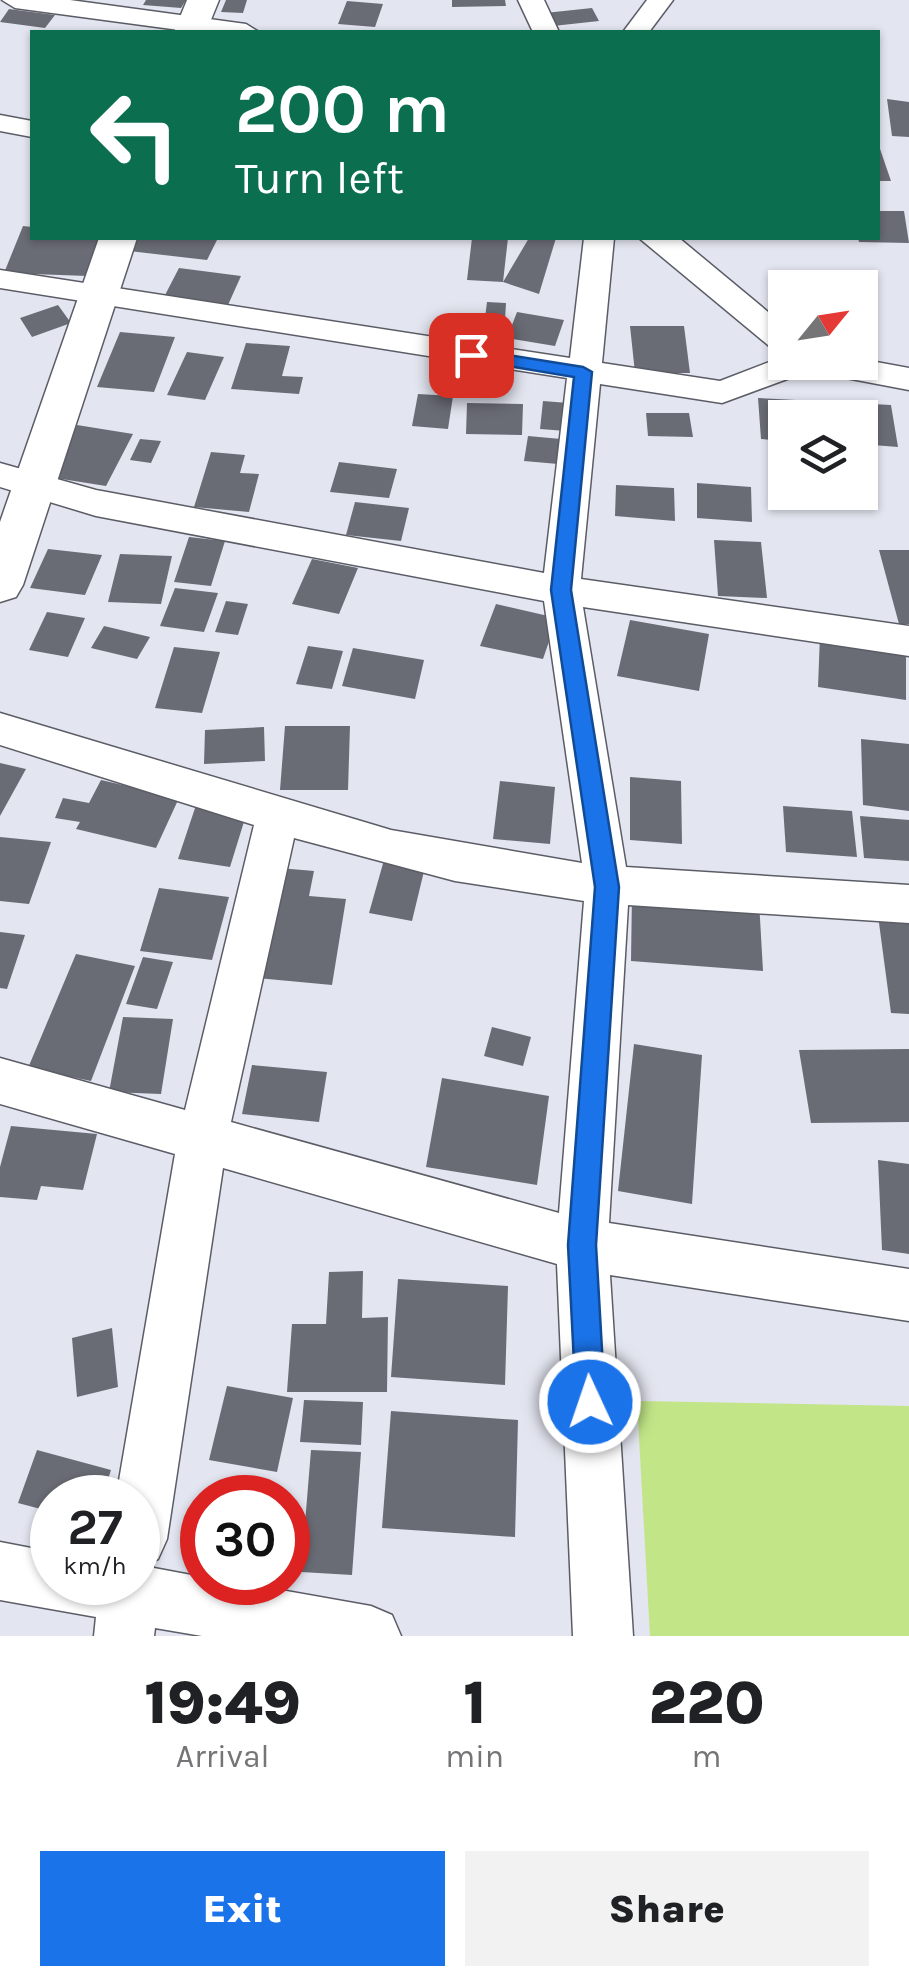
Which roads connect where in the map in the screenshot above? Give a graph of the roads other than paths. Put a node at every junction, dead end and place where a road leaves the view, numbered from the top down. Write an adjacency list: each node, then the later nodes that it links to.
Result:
1 (15, 0): 4 (street)
2 (531, 0): 6 (street)
3 (660, 0): 7 (street)
4 (195, 20): 5 (street)
5 (238, 30)
6 (545, 30)
7 (638, 30)
8 (0, 123): 9 (street)
9 (30, 129)
10 (117, 240): 14 (street)
11 (599, 240): 16 (street)
12 (659, 240): 15 (street)
13 (0, 279): 14 (street)
14 (96, 296): 16 (street); 20 (street)
15 (768, 329)
16 (583, 372): 18 (street); 22 (street)
17 (878, 373): 19 (street)
18 (768, 375)
19 (909, 379)
20 (19, 479): 21 (street); 22 (street)
21 (0, 585)
22 (561, 590): 23 (street); 26 (street)
23 (909, 641)
24 (0, 729): 25 (street)
25 (278, 813): 26 (street); 29 (street)
26 (607, 887): 27 (street); 30 (street)
27 (909, 904)
28 (0, 1081): 29 (street)
29 (202, 1136): 30 (street); 32 (street)
30 (582, 1245): 31 (street); 37 (street)
31 (909, 1295)
32 (148, 1475)
33 (0, 1572): 34 (street)
34 (30, 1577)
35 (160, 1594): 36 (street)
36 (370, 1636)
37 (604, 1636)

